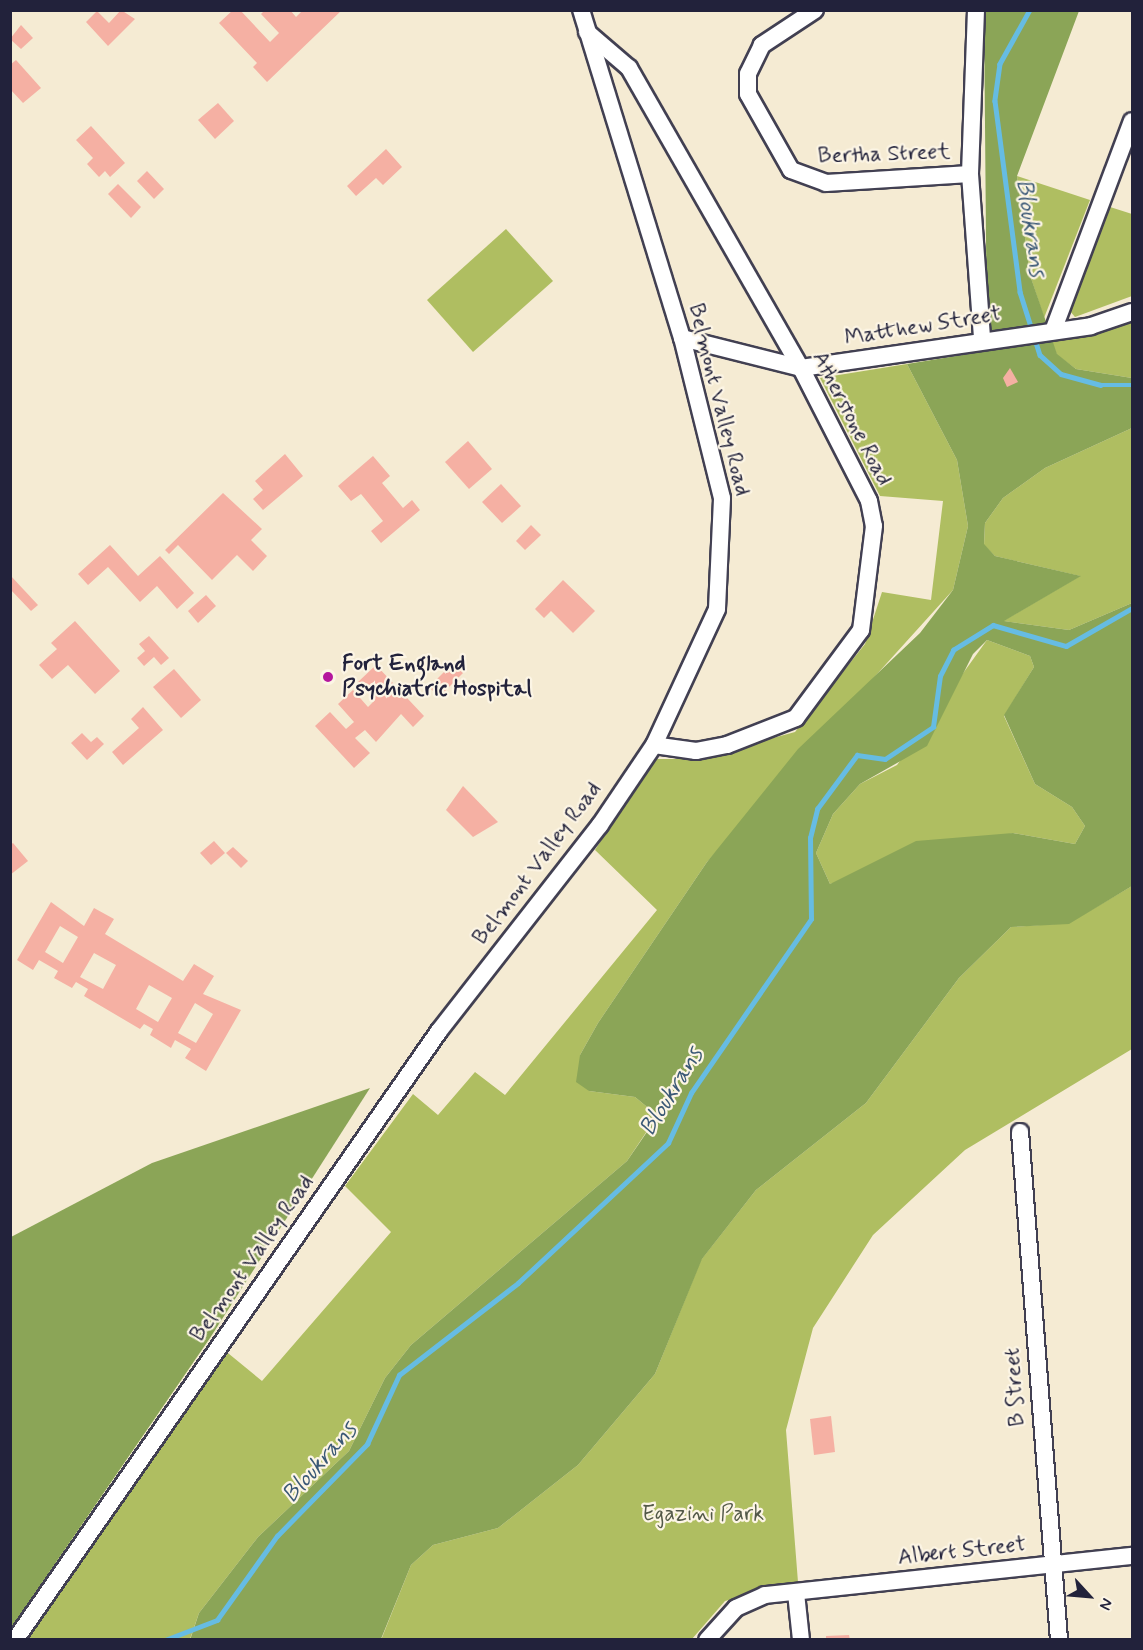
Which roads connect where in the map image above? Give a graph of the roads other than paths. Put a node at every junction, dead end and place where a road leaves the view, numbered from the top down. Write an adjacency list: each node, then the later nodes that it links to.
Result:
1 (581, 10): 4 (street, Belmont Valley Road)
2 (815, 10): 6 (street, Bertha Street)
3 (976, 10): 6 (street)
4 (587, 32): 9 (street, Belmont Valley Road); 11 (street, Atherstone Road)
5 (1132, 121): 8 (street)
6 (970, 174): 10 (street)
7 (1132, 312): 8 (street, Matthew Street)
8 (1042, 332): 10 (street, Matthew Street)
9 (682, 338): 11 (street, Matthew Street); 12 (street, Belmont Valley Road)
10 (982, 339): 11 (street, Matthew Street)
11 (801, 368): 12 (street, Atherstone Road)
12 (654, 745): 17 (street, Belmont Valley Road)
13 (1020, 1132): 15 (street, B Street)
14 (1132, 1556): 15 (street, Albert Street)
15 (1052, 1565): 16 (street, Albert Street); 20 (street, B Street)
16 (796, 1593): 18 (street, Albert Street); 19 (street)
17 (15, 1640)
18 (707, 1640)
19 (801, 1640)
20 (1059, 1640)

